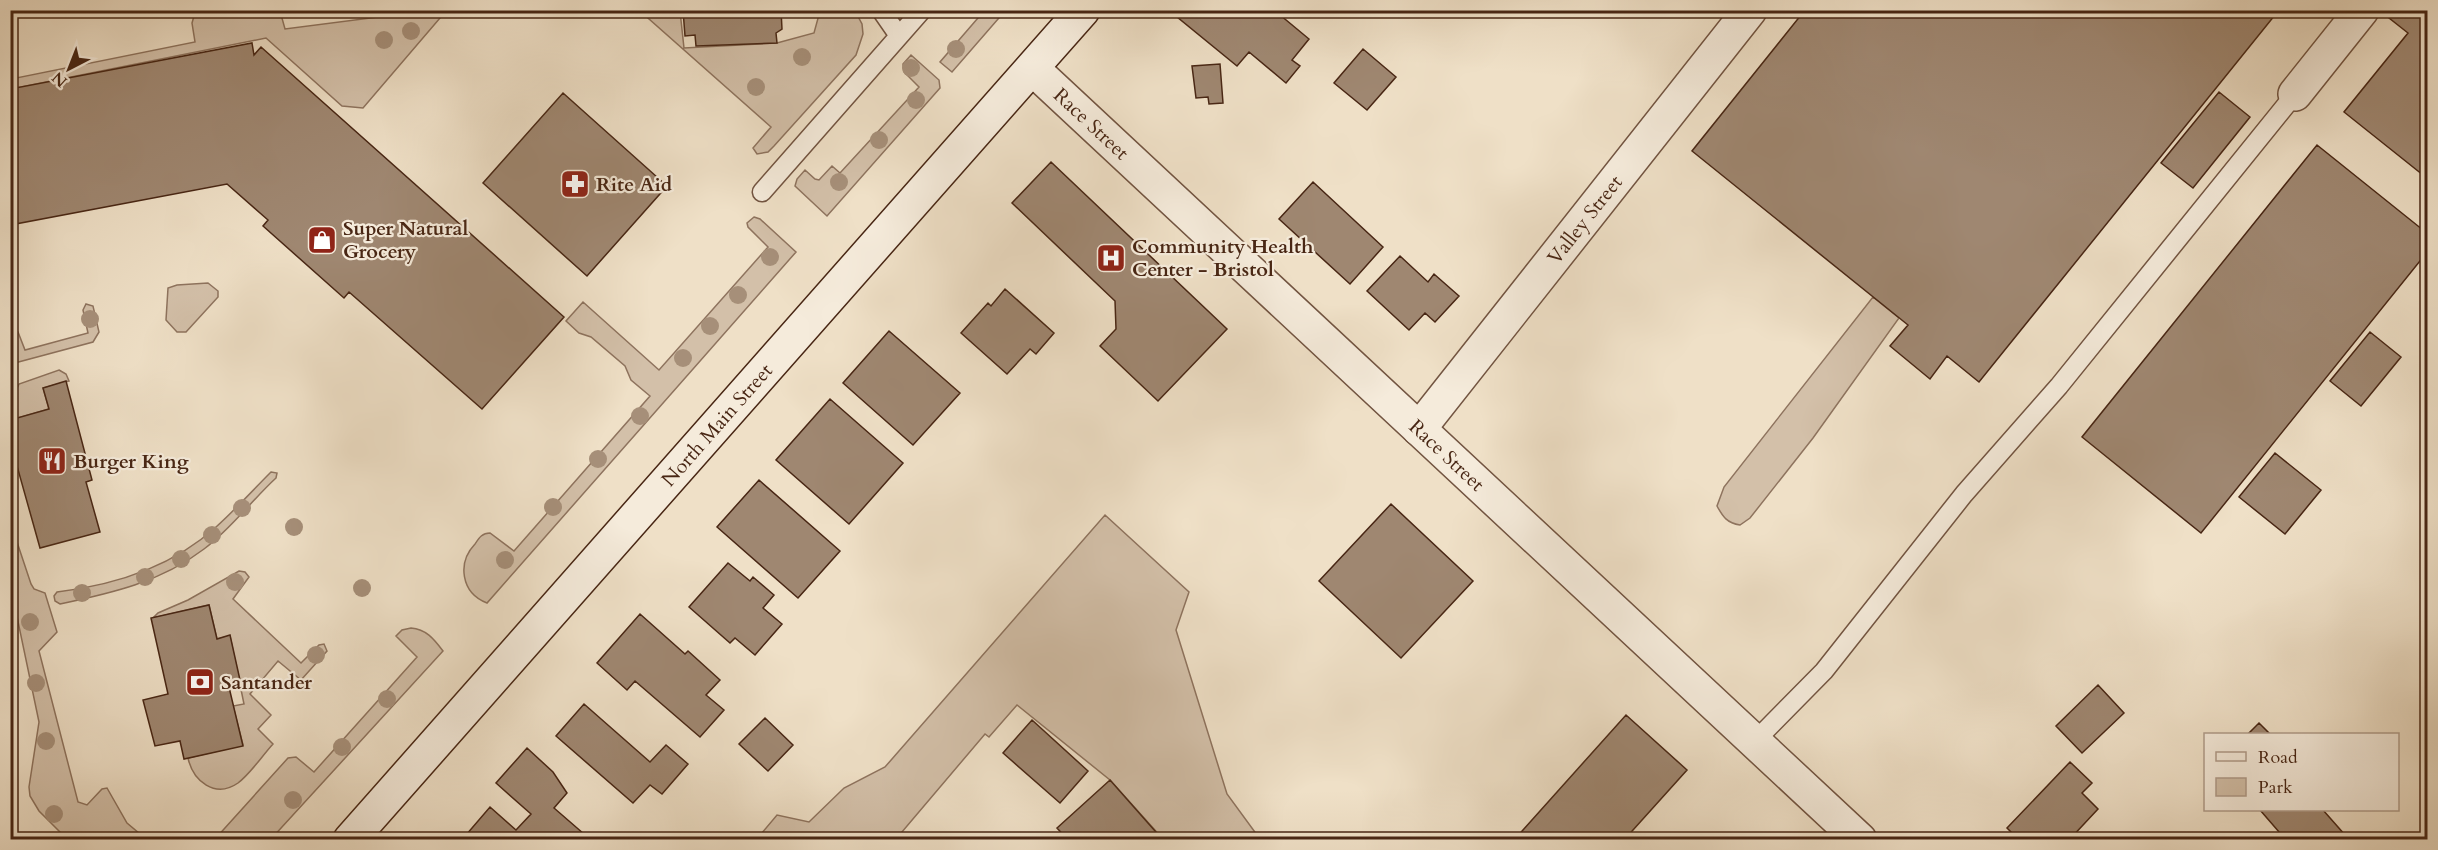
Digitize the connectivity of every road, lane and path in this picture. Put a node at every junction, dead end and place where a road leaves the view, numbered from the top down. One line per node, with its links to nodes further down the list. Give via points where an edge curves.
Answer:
1 (881, 10): 6 (lane)
2 (922, 10): 6 (lane)
3 (1083, 10): 7 (street, North Main Street)
4 (1750, 10): 10 (street, Valley Street)
5 (2362, 10): 8 (street)
6 (899, 36): 9 (lane)
7 (1033, 69): 10 (street, Race Street); 12 (street, North Main Street)
8 (2295, 94): 11 (lane, via 2059,386 1964,494 1824,671)
9 (762, 192)
10 (1419, 429): 11 (street, Race Street)
11 (1754, 742): 13 (street, Race Street)
12 (350, 840)
13 (1860, 840)

